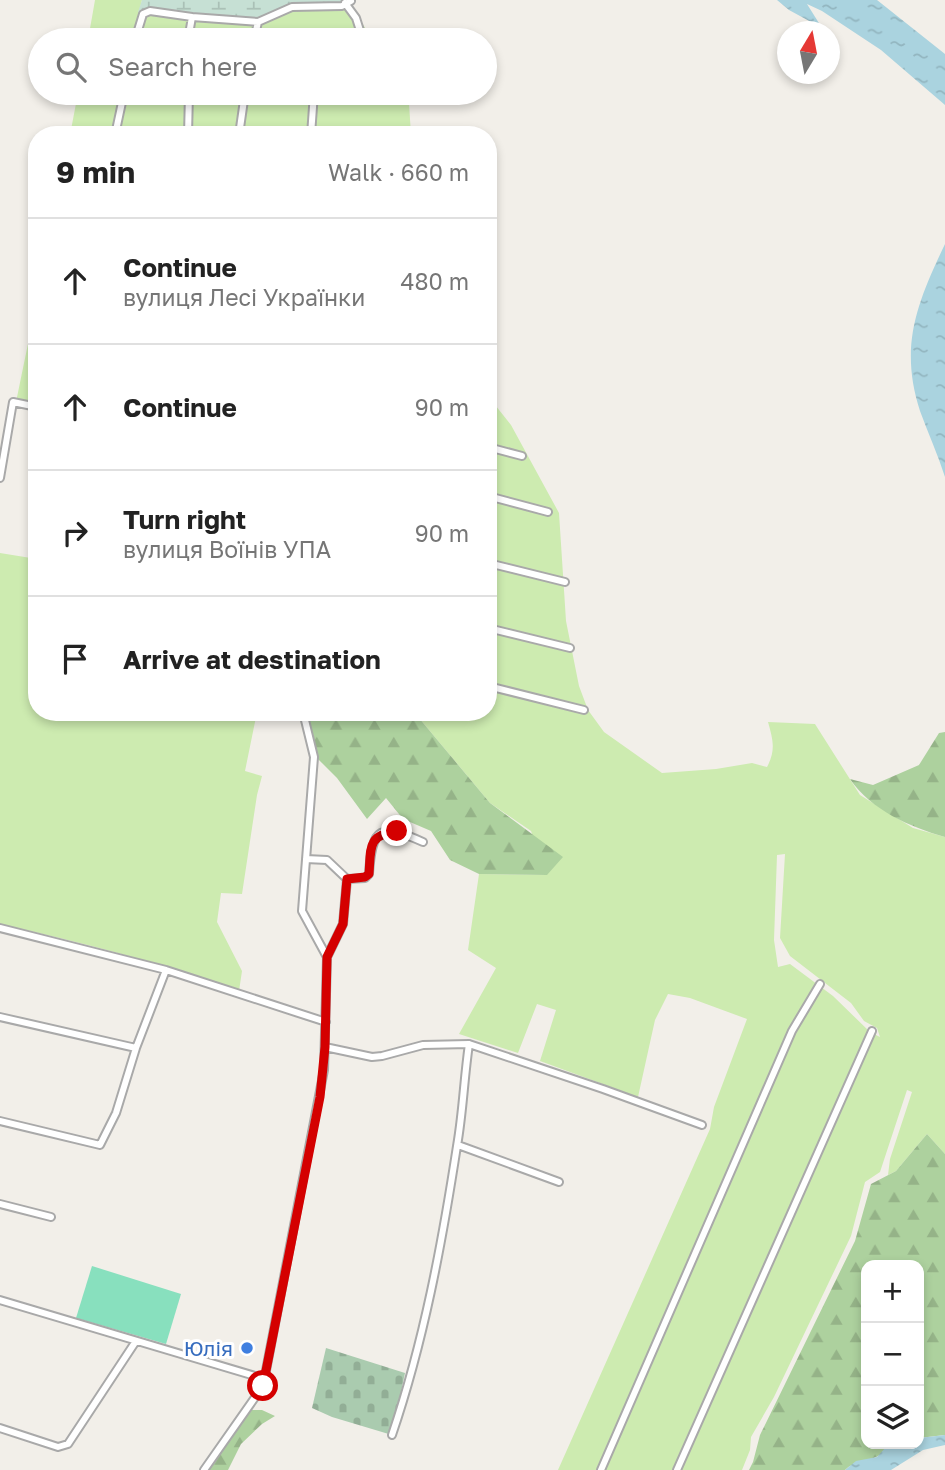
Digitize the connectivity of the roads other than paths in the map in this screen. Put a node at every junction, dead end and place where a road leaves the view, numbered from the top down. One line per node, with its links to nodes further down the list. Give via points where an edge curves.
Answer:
1 (348, 2): 3 (street, via 292,7); 7 (street)
2 (192, 17): 3 (street); 4 (street, via 150,11 143,14); 5 (street)
3 (258, 22): 6 (street)
4 (139, 28)
5 (190, 28)
6 (257, 28)
7 (359, 28)
8 (122, 105): 12 (street)
9 (189, 105): 13 (street)
10 (243, 105): 14 (street)
11 (313, 105): 15 (street)
12 (118, 126)
13 (188, 126)
14 (240, 126)
15 (312, 126)
16 (28, 405): 19 (street, via 13,402)
17 (497, 449): 18 (street)
18 (522, 456)
19 (0, 478)
20 (497, 498): 21 (street)
21 (548, 512)
22 (497, 565): 23 (street)
23 (565, 582)
24 (497, 630): 25 (street)
25 (570, 648)
26 (497, 687): 27 (street)
27 (584, 710)
28 (305, 721): 30 (street, via 314,757)
29 (423, 842): 31 (street, via 397,831 381,833 371,848 369,874)
30 (306, 859): 31 (street, via 327,860); 33 (street, via 302,911)
31 (347, 879): 33 (street, via 343,924)
32 (0, 928): 34 (street)
33 (327, 957): 37 (street)
34 (166, 970): 37 (street); 41 (street)
35 (820, 984): 54 (street, via 792,1031)
36 (0, 1017): 41 (street)
37 (326, 1022): 40 (street)
38 (872, 1031): 55 (street)
39 (469, 1044): 40 (street, via 423,1045 382,1056); 43 (street); 44 (street)
40 (325, 1047): 50 (street, via 320,1097)
41 (136, 1048): 42 (street, via 116,1114 100,1145)
42 (0, 1121)
43 (702, 1125)
44 (458, 1145): 45 (street); 52 (street, via 440,1252)
45 (559, 1182)
46 (0, 1204): 47 (street)
47 (51, 1217)
48 (0, 1300): 49 (street)
49 (136, 1341): 50 (street); 51 (street, via 68,1444 58,1447)
50 (265, 1379): 53 (street)
51 (0, 1428)
52 (392, 1435)
53 (204, 1470)
54 (601, 1470)
55 (677, 1470)

